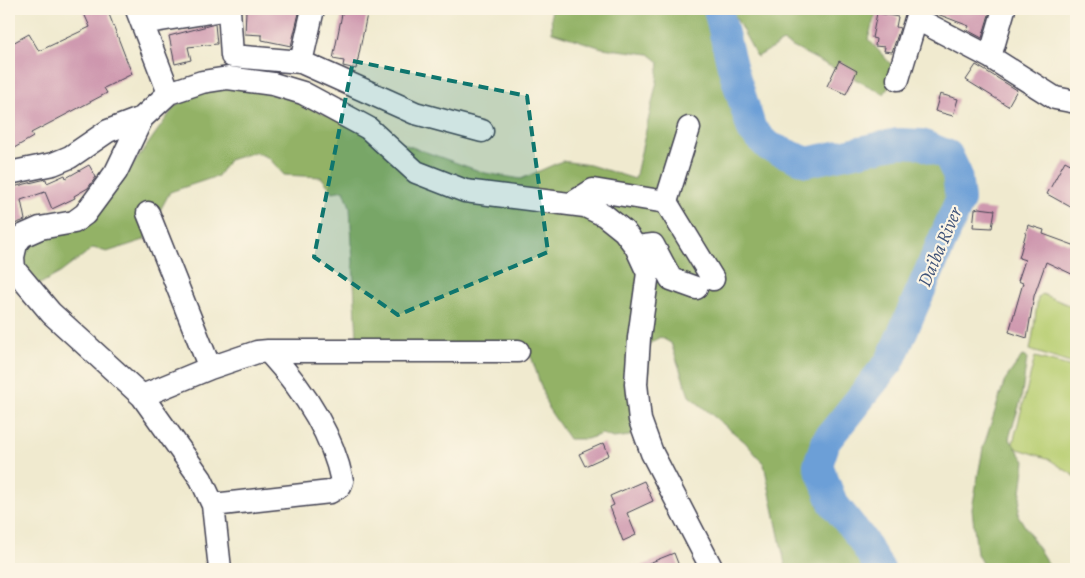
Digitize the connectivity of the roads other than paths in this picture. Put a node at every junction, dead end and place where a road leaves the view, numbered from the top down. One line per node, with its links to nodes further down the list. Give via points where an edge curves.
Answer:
1 (313, 9): 7 (street)
2 (1004, 9): 6 (street)
3 (914, 12): 6 (street); 9 (street)
4 (139, 16): 5 (street, via 229,9); 10 (street)
5 (232, 56): 7 (street); 8 (street)
6 (990, 56): 11 (street, via 1056,98)
7 (300, 62): 14 (street, via 415,113)
8 (232, 78): 10 (street, via 202,82); 17 (street, via 273,84 303,93 368,128 416,172 465,191)
9 (898, 79)
10 (169, 93): 12 (street)
11 (1076, 102)
12 (142, 118): 15 (street, via 108,131 54,164); 23 (street, via 116,172 85,214 74,222 40,228 22,236 13,257 14,270 51,313)
13 (689, 128): 16 (street)
14 (482, 131)
15 (9, 173)
16 (666, 202): 17 (street, via 594,190); 19 (street, via 704,284 671,279 653,245)
17 (571, 204): 19 (street, via 585,206 604,215 624,230)
18 (148, 213): 22 (street)
19 (636, 247): 26 (street, via 648,273 636,384 640,420 652,453)
20 (268, 351): 21 (street); 22 (street); 24 (street, via 290,375 328,437 342,481 330,492)
21 (518, 351)
22 (210, 368): 23 (street)
23 (142, 396): 24 (street, via 201,479)
24 (213, 506): 25 (street)
25 (220, 569)
26 (712, 569)

